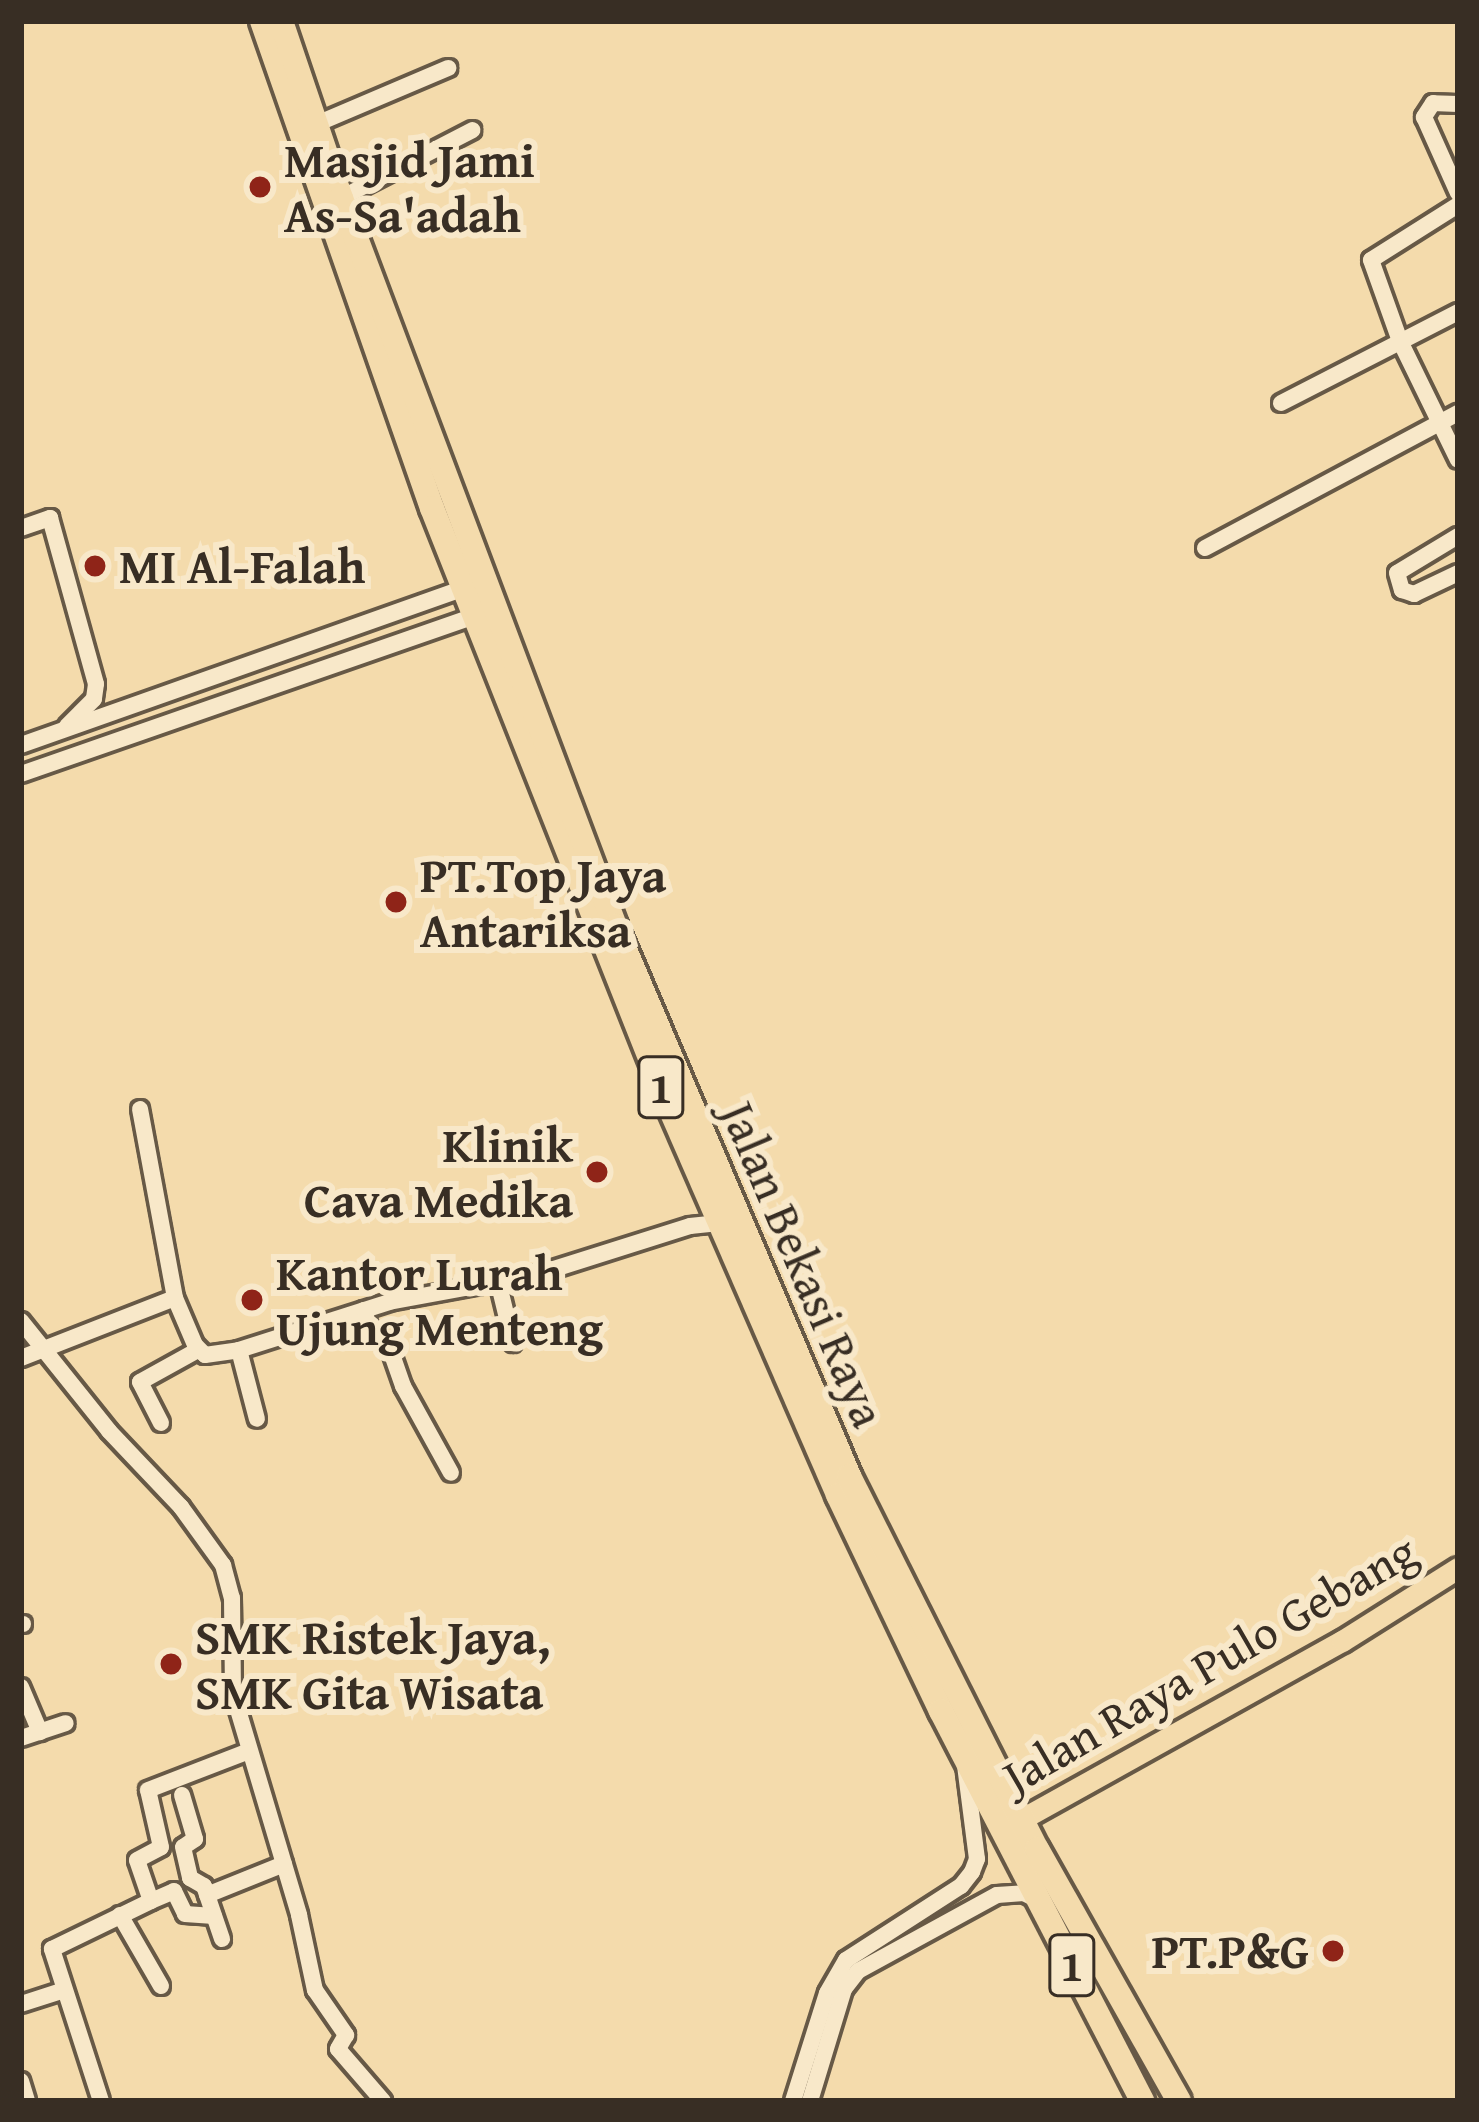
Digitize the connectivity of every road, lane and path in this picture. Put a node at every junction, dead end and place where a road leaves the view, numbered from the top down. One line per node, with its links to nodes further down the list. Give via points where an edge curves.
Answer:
1 (262, 21): 20 (highway, Jalan Bekasi Raya / 1)
2 (281, 21): 5 (highway, Jalan Bekasi Raya / 1)
3 (448, 68): 5 (street)
4 (1458, 104): 7 (street, via 1433,103 1424,117)
5 (314, 125): 8 (highway, Jalan Bekasi Raya / 1)
6 (473, 130): 8 (street)
7 (1458, 193)
8 (340, 198): 25 (highway, Jalan Bekasi Raya / 1, via 448,473)
9 (1458, 205): 11 (street, via 1371,260)
10 (1458, 312): 11 (street)
11 (1400, 341): 12 (street); 14 (street)
12 (1281, 403)
13 (1458, 413): 14 (street)
14 (1439, 423): 15 (street); 18 (street)
15 (1458, 460)
16 (21, 528): 22 (street, via 50,518 96,684 94,699)
17 (1458, 536): 19 (street, via 1396,573 1402,590 1414,594)
18 (1205, 548)
19 (1458, 573)
20 (464, 589): 21 (highway, Jalan Bekasi Raya / 1); 22 (street)
21 (474, 616): 24 (street); 25 (highway, Jalan Bekasi Raya / 1)
22 (63, 730): 23 (street)
23 (21, 746)
24 (22, 775)
25 (553, 792): 27 (highway, Jalan Bekasi Raya / 1); 40 (highway, Jalan Bekasi Raya / 1)
26 (140, 1109): 29 (street)
27 (719, 1223): 28 (street); 40 (highway, Jalan Bekasi Raya / 1)
28 (498, 1282): 30 (street); 32 (street)
29 (176, 1298): 33 (street); 34 (street)
30 (364, 1310): 35 (street); 39 (street, via 373,1340 388,1343)
31 (21, 1321): 33 (street)
32 (513, 1342)
33 (39, 1349): 36 (street); 46 (street, via 223,1565 232,1598 233,1693)
34 (199, 1350): 35 (street); 38 (street, via 141,1382)
35 (239, 1350): 37 (street)
36 (21, 1358)
37 (257, 1419)
38 (160, 1424)
39 (451, 1473)
40 (841, 1480): 47 (highway, Jalan Bekasi Raya / 1); 49 (highway, Jalan Bekasi Raya / 1)
41 (1458, 1568): 49 (main road, Jalan Raya Pulo Gebang)
42 (21, 1687): 44 (street)
43 (67, 1723): 44 (street)
44 (40, 1732): 45 (street)
45 (21, 1738)
46 (249, 1751): 50 (street); 53 (street, via 147,1792 161,1847 137,1860)
47 (965, 1758): 49 (highway, Jalan Bekasi Raya / 1); 57 (street, via 972,1873)
48 (182, 1795): 51 (street, via 195,1839 183,1847 190,1878)
49 (1012, 1824): 52 (highway, Jalan Bekasi Raya / 1); 70 (highway, Jalan Bekasi Raya / 1)
50 (284, 1864): 51 (street); 65 (street, via 318,1998 346,2035 338,2049)
51 (207, 1895): 55 (street)
52 (1039, 1900): 57 (street, via 997,1894); 61 (highway, Jalan Bekasi Raya / 1)
53 (151, 1901): 54 (street); 55 (street, via 174,1891 185,1914)
54 (120, 1915): 58 (street); 59 (street, via 52,1948)
55 (214, 1916): 56 (street)
56 (222, 1939)
57 (852, 1965): 66 (street, via 827,1993); 67 (street)
58 (161, 1986)
59 (62, 1990): 60 (street); 64 (street)
60 (21, 2004)
61 (1109, 2037): 68 (highway, Jalan Bekasi Raya / 1); 69 (highway)
62 (21, 2081): 63 (street)
63 (27, 2101)
64 (101, 2101)
65 (383, 2101)
66 (793, 2101)
67 (810, 2101)
68 (1142, 2101)
69 (1153, 2101)
70 (1179, 2101)

